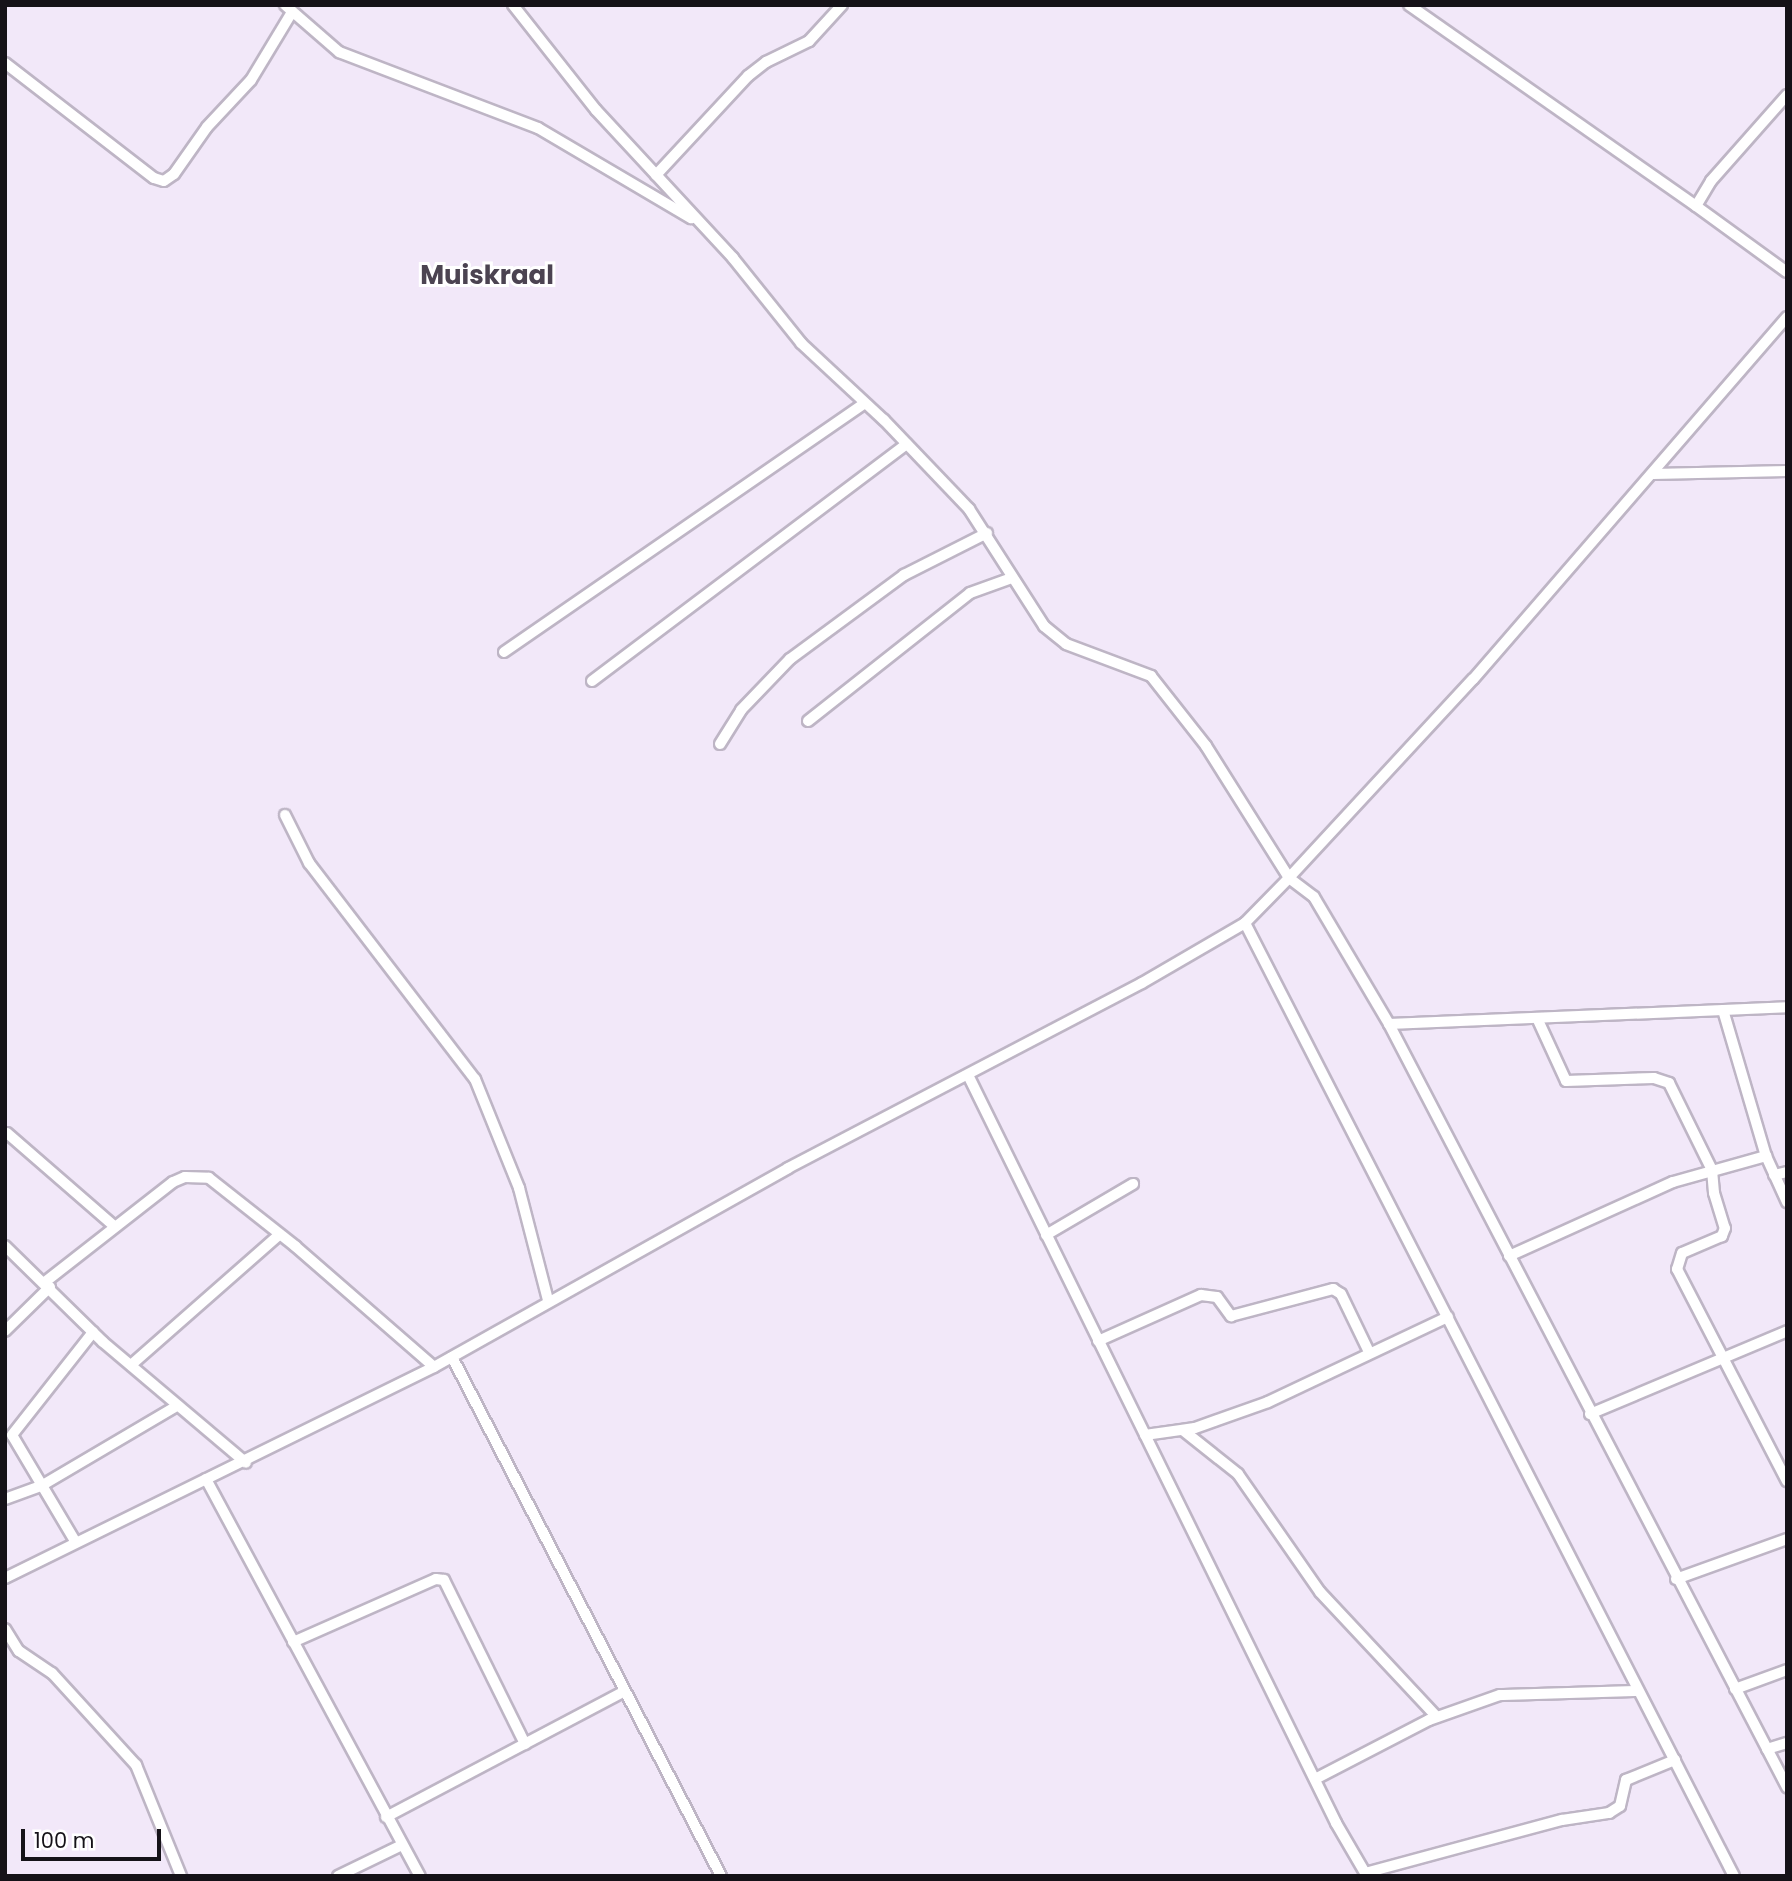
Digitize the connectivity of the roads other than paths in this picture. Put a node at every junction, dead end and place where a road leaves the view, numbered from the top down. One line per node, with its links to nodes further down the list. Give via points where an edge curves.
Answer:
1 (513, 5): 7 (street, via 596,110)
2 (842, 5): 7 (street, via 809,41 765,62 748,76)
3 (1409, 5): 8 (street)
4 (289, 9): 5 (street, via 251,80 164,181 154,178); 9 (street, via 330,46 350,57 422,80 538,128)
5 (5, 63)
6 (1787, 95): 8 (street, via 1711,181)
7 (656, 175): 9 (street)
8 (1696, 206): 10 (street)
9 (695, 220): 12 (street, via 733,258 801,343)
10 (1787, 272)
11 (1787, 317): 15 (street)
12 (864, 404): 13 (street); 18 (street)
13 (907, 444): 16 (street); 19 (street)
14 (1787, 471): 15 (street)
15 (1653, 474): 23 (street, via 1362,803)
16 (987, 533): 17 (street); 21 (street, via 904,575 790,659 750,700)
17 (1012, 578): 20 (street, via 970,593); 23 (street, via 1044,626 1066,644 1137,668 1163,686)
18 (504, 652)
19 (592, 681)
20 (808, 720)
21 (720, 744)
22 (285, 815): 43 (street, via 309,863 475,1079 519,1188)
23 (1289, 878): 24 (street); 28 (street, via 1314,897)
24 (1245, 923): 29 (street); 44 (street)
25 (1787, 1007): 26 (street)
26 (1723, 1010): 27 (street); 31 (street)
27 (1537, 1018): 28 (street); 32 (street, via 1566,1081 1666,1080)
28 (1390, 1024): 41 (street)
29 (968, 1075): 39 (street); 43 (street)
30 (7, 1133): 37 (street)
31 (1766, 1156): 32 (street); 34 (street)
32 (1712, 1170): 41 (street, via 1673,1182); 51 (street, via 1725,1232 1682,1253 1677,1269)
33 (1787, 1172): 34 (street)
34 (1774, 1175): 36 (street)
35 (1133, 1184): 39 (street)
36 (1787, 1202)
37 (115, 1227): 38 (street, via 173,1182 197,1176 209,1178); 42 (street)
38 (280, 1234): 52 (street); 53 (street)
39 (1046, 1235): 48 (street)
40 (5, 1246): 42 (street)
41 (1509, 1256): 55 (street)
42 (47, 1284): 45 (street); 47 (street)
43 (548, 1300): 50 (street)
44 (1448, 1317): 49 (street); 73 (street)
45 (5, 1331)
46 (1787, 1331): 51 (street)
47 (93, 1332): 52 (street); 58 (street)
48 (1098, 1341): 49 (street, via 1201,1295 1217,1297 1231,1316 1333,1289 1341,1294); 59 (street)
49 (1369, 1352): 57 (street, via 1308,1386)
50 (452, 1357): 53 (street); 74 (street)
51 (1727, 1359): 55 (street, via 1688,1370); 62 (street)
52 (131, 1365): 54 (street)
53 (434, 1367): 60 (street)
54 (177, 1406): 60 (street); 63 (street)
55 (1590, 1414): 68 (street)
56 (5, 1425): 58 (street)
57 (1184, 1431): 59 (street); 75 (street, via 1238,1474 1320,1592)
58 (12, 1435): 63 (street)
59 (1145, 1435): 80 (street)
60 (246, 1463): 61 (street)
61 (206, 1479): 66 (street); 70 (street)
62 (1787, 1481)
63 (41, 1486): 64 (street); 66 (street)
64 (5, 1499)
65 (1787, 1539): 68 (street)
66 (75, 1541): 67 (street)
67 (5, 1578)
68 (1676, 1579): 72 (street)
69 (5, 1629): 85 (street, via 19,1651 52,1673 136,1765)
70 (293, 1642): 77 (street, via 436,1579 444,1580); 82 (street)
71 (1787, 1670): 72 (street)
72 (1735, 1689): 78 (street)
73 (1639, 1690): 75 (street, via 1521,1692); 79 (street)
74 (623, 1692): 77 (street); 88 (street)
75 (1437, 1717): 80 (street)
76 (1787, 1742): 78 (street)
77 (525, 1744): 82 (street)
78 (1766, 1749): 81 (street)
79 (1675, 1760): 84 (street, via 1626,1780 1620,1806 1609,1813 1562,1821); 89 (street)
80 (1317, 1778): 84 (street)
81 (1787, 1787)
82 (386, 1817): 83 (street)
83 (402, 1845): 86 (street); 87 (street)
84 (1366, 1875)
85 (181, 1876)
86 (338, 1876)
87 (420, 1876)
88 (721, 1876)
89 (1734, 1876)

